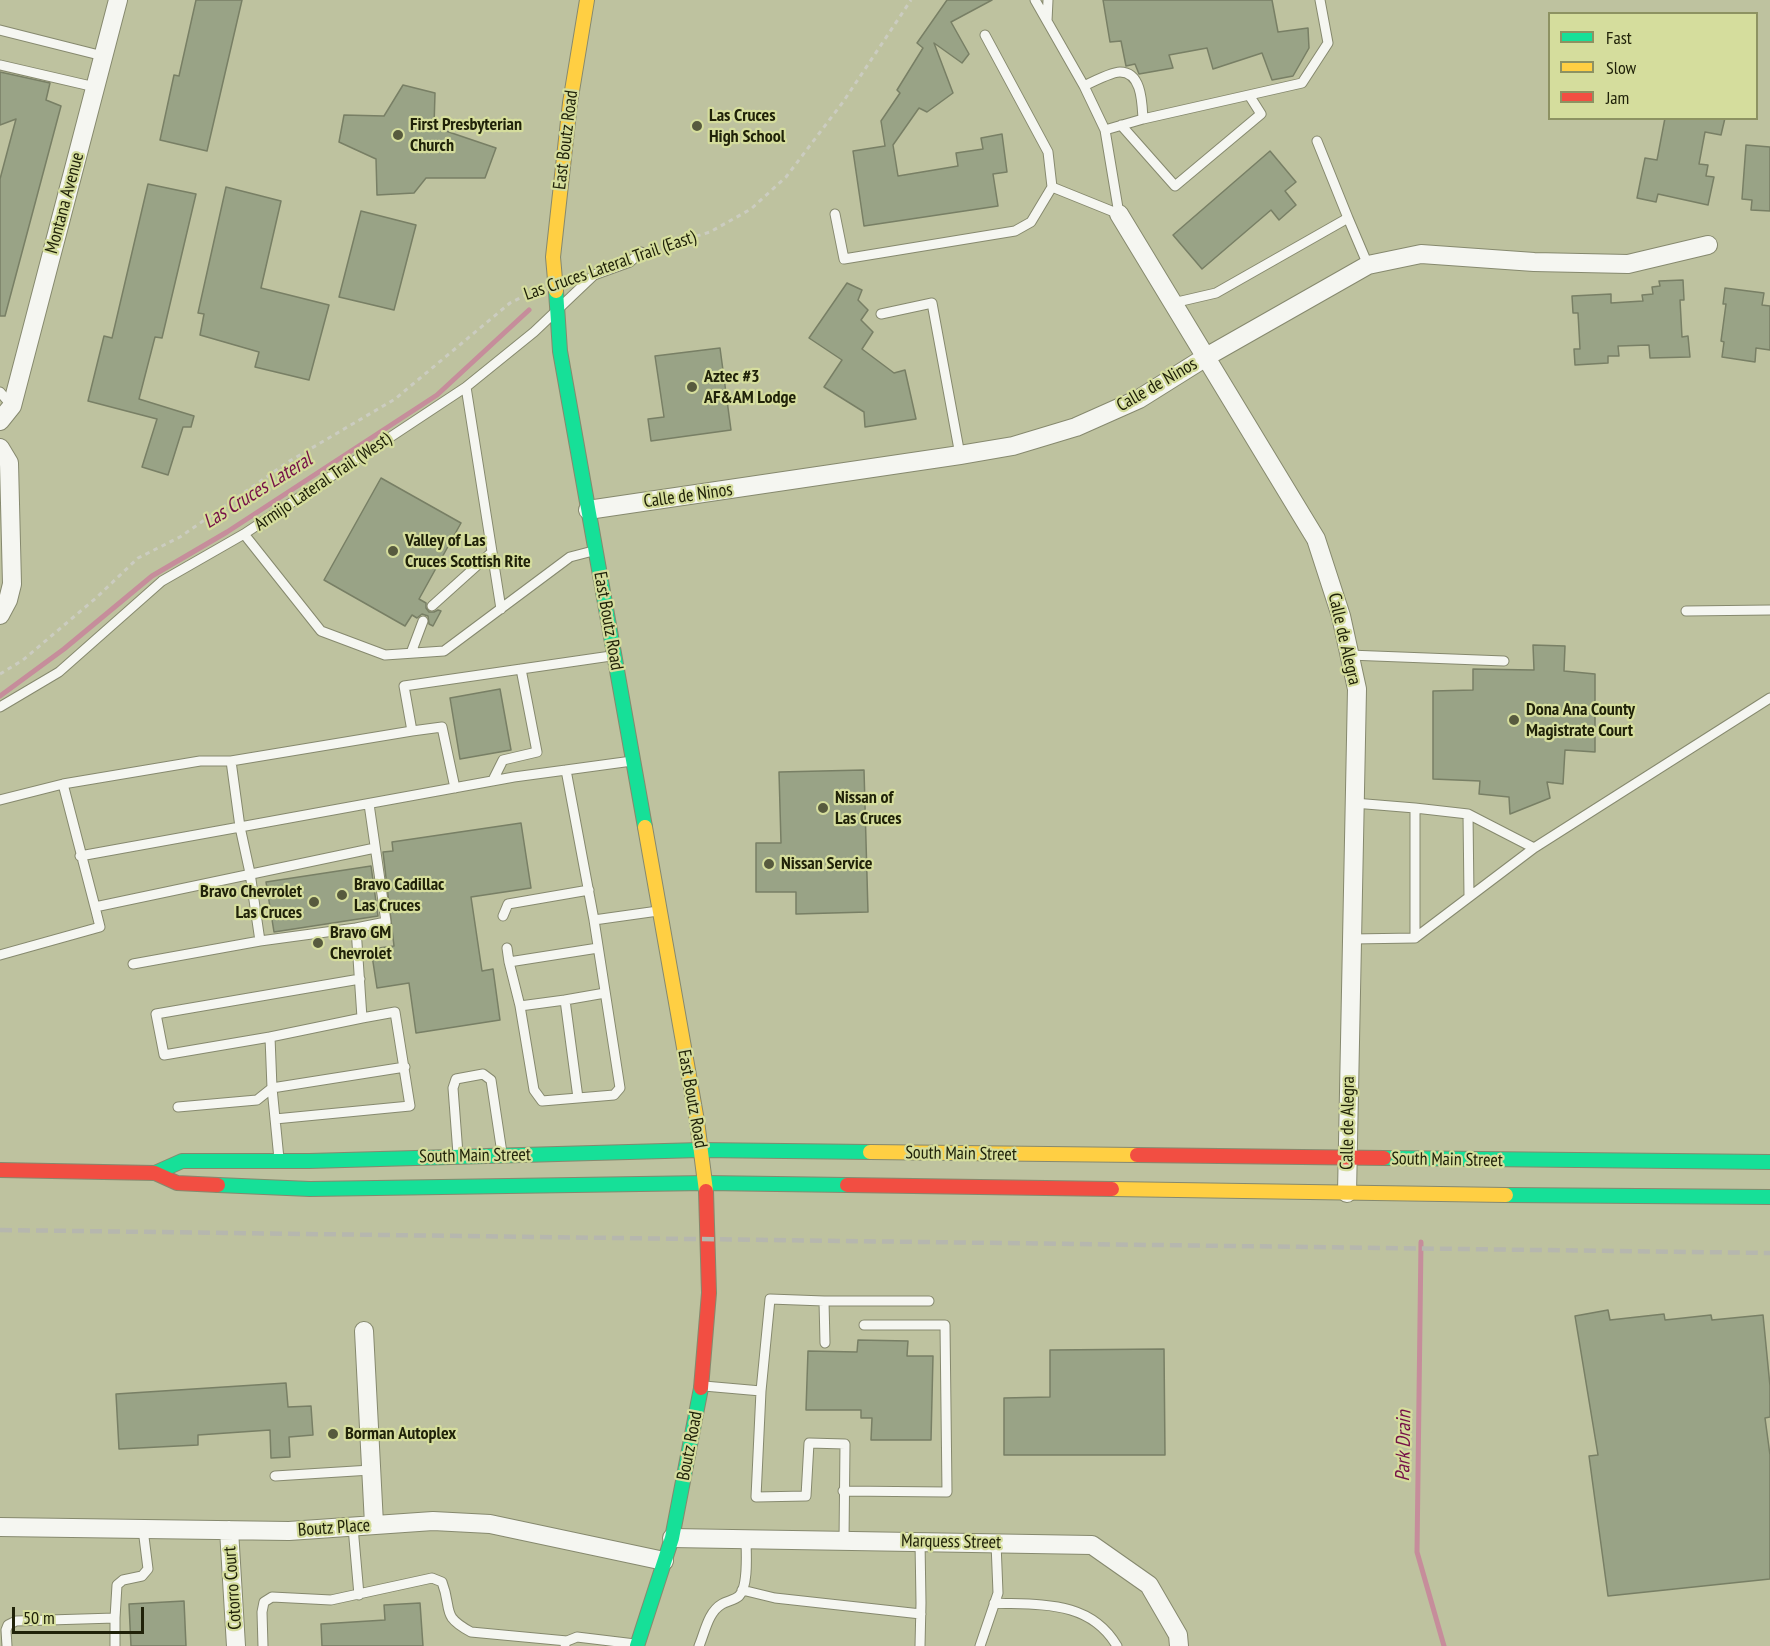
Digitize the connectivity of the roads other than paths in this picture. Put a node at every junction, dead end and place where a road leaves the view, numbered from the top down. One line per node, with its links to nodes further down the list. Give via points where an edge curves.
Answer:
1 (118, 0): 9 (street, Montana Avenue)
2 (587, 0): 26 (main road, East Boutz Road, via 570,103 553,257)
3 (1035, 0): 6 (lane)
4 (1048, 0): 6 (lane)
5 (1320, 0): 13 (lane, via 1328,43 1302,83)
6 (1047, 21): 11 (lane)
7 (0, 30): 9 (lane)
8 (986, 35): 18 (lane, via 1048,152)
9 (103, 56): 12 (street, Montana Avenue)
10 (0, 65): 12 (lane)
11 (1084, 86): 14 (lane, via 1119,71 1131,75 1140,88); 16 (lane)
12 (95, 87): 30 (street, Montana Avenue)
13 (1249, 95): 14 (lane); 15 (lane, via 1261,114 1175,186)
14 (1143, 119): 15 (lane)
15 (1121, 125): 16 (lane)
16 (1105, 130): 20 (lane)
17 (1317, 141): 21 (lane)
18 (1052, 188): 19 (lane, via 1031,222 1015,231 844,259); 20 (lane)
19 (835, 214)
20 (1119, 214): 25 (street, Calle de Alegra)
21 (1348, 218): 24 (lane); 25 (lane, via 1216,293)
22 (1708, 245): 24 (street, Calle de Ninos, via 1628,264 1421,254)
23 (641, 252): 26 (lane, Armijo Lateral Trail (West), via 630,261 594,274)
24 (1368, 265): 28 (street, Calle de Ninos)
25 (1173, 303): 28 (street, Calle de Alegra)
26 (557, 310): 29 (lane, Armijo Lateral Trail (West)); 34 (main road, East Boutz Road, via 560,351)
27 (881, 314): 33 (lane, via 932,303)
28 (1206, 357): 33 (street, Calle de Ninos, via 1139,399 1077,427 1013,446); 45 (street, Calle de Alegra, via 1316,539)
29 (466, 387): 35 (lane, Armijo Lateral Trail (West)); 37 (lane)
30 (6, 399): 31 (street)
31 (0, 421)
32 (0, 448): 42 (street, via 9,463 12,584)
33 (960, 455): 34 (street, Calle de Ninos)
34 (588, 510): 36 (main road, East Boutz Road)
35 (244, 534): 44 (lane, via 321,631 385,655); 50 (lane, Armijo Lateral Trail (West), via 162,581 59,672)
36 (595, 551): 39 (lane, via 570,557); 46 (main road, East Boutz Road)
37 (492, 552): 38 (lane); 39 (lane)
38 (432, 606)
39 (501, 609): 44 (lane, via 444,651)
40 (1770, 610): 41 (lane)
41 (1686, 611)
42 (0, 615)
43 (423, 621): 44 (lane)
44 (411, 653)
45 (1349, 655): 47 (lane); 59 (street, Calle de Alegra, via 1357,689)
46 (614, 656): 48 (lane); 52 (main road, East Boutz Road)
47 (1504, 661)
48 (520, 669): 51 (lane, via 404,686); 55 (lane, via 537,752 503,760)
49 (1770, 698): 65 (lane)
50 (0, 707)
51 (412, 731): 53 (lane); 57 (lane, via 442,727)
52 (632, 760): 54 (lane); 71 (main road, East Boutz Road)
53 (231, 761): 56 (lane, via 200,761); 63 (lane)
54 (566, 770): 55 (lane); 68 (lane)
55 (493, 780): 57 (lane)
56 (63, 784): 58 (lane); 66 (lane)
57 (455, 788): 60 (lane)
58 (0, 800)
59 (1354, 803): 61 (lane); 76 (street, Calle de Alegra)
60 (369, 804): 63 (lane); 64 (lane)
61 (1415, 808): 62 (lane); 75 (lane)
62 (1468, 813): 65 (lane); 69 (lane)
63 (240, 827): 66 (lane); 67 (lane)
64 (375, 848): 67 (lane); 74 (lane, via 386,922)
65 (1534, 848): 69 (lane)
66 (80, 856): 70 (lane)
67 (250, 873): 70 (lane); 77 (lane)
68 (589, 890): 72 (lane, via 508,904); 73 (lane)
69 (1469, 897): 75 (lane)
70 (95, 907): 80 (lane, via 100,927)
71 (658, 911): 73 (lane); 94 (main road, East Boutz Road)
72 (503, 916)
73 (594, 920): 79 (lane)
74 (356, 928): 77 (lane); 83 (lane)
75 (1415, 938): 76 (lane)
76 (1352, 939): 97 (street, Calle de Alegra)
77 (260, 941): 82 (lane)
78 (507, 948): 81 (lane)
79 (598, 948): 81 (lane); 84 (lane)
80 (0, 955)
81 (509, 962): 86 (lane)
82 (133, 964)
83 (360, 979): 87 (lane); 88 (lane, via 156,1014 164,1055)
84 (605, 993): 85 (lane); 91 (lane, via 621,1088 614,1095)
85 (565, 999): 86 (lane); 91 (lane)
86 (520, 1006): 91 (lane, via 534,1090 542,1101)
87 (362, 1018): 88 (lane); 89 (lane, via 395,1012)
88 (270, 1037): 90 (lane)
89 (405, 1067): 90 (lane); 93 (lane, via 410,1106)
90 (272, 1088): 92 (lane, via 257,1100); 93 (lane)
91 (578, 1098)
92 (178, 1107)
93 (275, 1119): 98 (lane)
94 (700, 1150): 96 (main road, South Main Street); 97 (main road, South Main Street); 102 (main road, East Boutz Road)
95 (458, 1156): 96 (main road, South Main Street); 96 (lane, via 453,1088 456,1079 483,1074 491,1080); 98 (main road, South Main Street)
96 (502, 1156)
97 (1348, 1159): 99 (main road, South Main Street); 103 (street, Calle de Alegra)
98 (279, 1161): 101 (main road, South Main Street, via 182,1161)
99 (1770, 1162)
100 (0, 1170): 101 (main road, South Main Street)
101 (155, 1173): 102 (main road, South Main Street, via 177,1183 310,1189)
102 (706, 1183): 103 (main road, South Main Street); 105 (main road, East Boutz Road)
103 (1347, 1193): 104 (main road, South Main Street)
104 (1770, 1197)
105 (708, 1239): 111 (main road, Boutz Road, via 709,1293)
106 (824, 1301): 107 (lane); 110 (lane); 112 (lane, via 770,1299)
107 (929, 1301)
108 (864, 1325): 115 (lane, via 945,1325 948,1492)
109 (364, 1331): 113 (street)
110 (825, 1343)
111 (701, 1386): 112 (lane); 121 (main road, Boutz Road)
112 (761, 1391): 115 (lane, via 756,1497 806,1496 809,1443 845,1444)
113 (372, 1470): 114 (lane); 116 (street)
114 (275, 1476)
115 (843, 1491): 123 (lane)
116 (374, 1524): 118 (street, Boutz Place); 126 (street, Boutz Place, via 490,1524)
117 (0, 1527): 119 (street, Boutz Place)
118 (353, 1527): 120 (street, Boutz Place); 128 (lane)
119 (143, 1529): 120 (street, Boutz Place); 131 (lane, via 148,1569 142,1576 117,1585)
120 (229, 1530): 136 (street, Cotorro Court)
121 (672, 1538): 122 (street, Marquess Street); 126 (main road, Boutz Road)
122 (746, 1539): 123 (street, Marquess Street); 127 (lane)
123 (844, 1541): 124 (street, Marquess Street)
124 (920, 1542): 125 (street, Marquess Street); 130 (lane)
125 (996, 1543): 129 (lane, via 998,1593); 142 (street, Marquess Street, via 1092,1545 1149,1585 1178,1635)
126 (664, 1561): 133 (main road, Boutz Road)
127 (742, 1590): 130 (lane, via 786,1600); 138 (lane, via 711,1614)
128 (359, 1595): 132 (lane, via 432,1578 442,1582 450,1617 471,1632); 137 (lane, via 331,1600 272,1597 264,1602 262,1612)
129 (994, 1603): 140 (lane); 141 (lane, via 1072,1609 1095,1620)
130 (921, 1614): 139 (lane)
131 (115, 1618): 134 (lane, via 16,1621 6,1630); 135 (lane)
132 (566, 1643): 133 (lane, via 577,1637)
133 (637, 1645)
134 (7, 1646)
135 (115, 1646)
136 (236, 1646)
137 (263, 1646)
138 (699, 1646)
139 (920, 1646)
140 (980, 1646)
141 (1117, 1646)
142 (1179, 1646)

